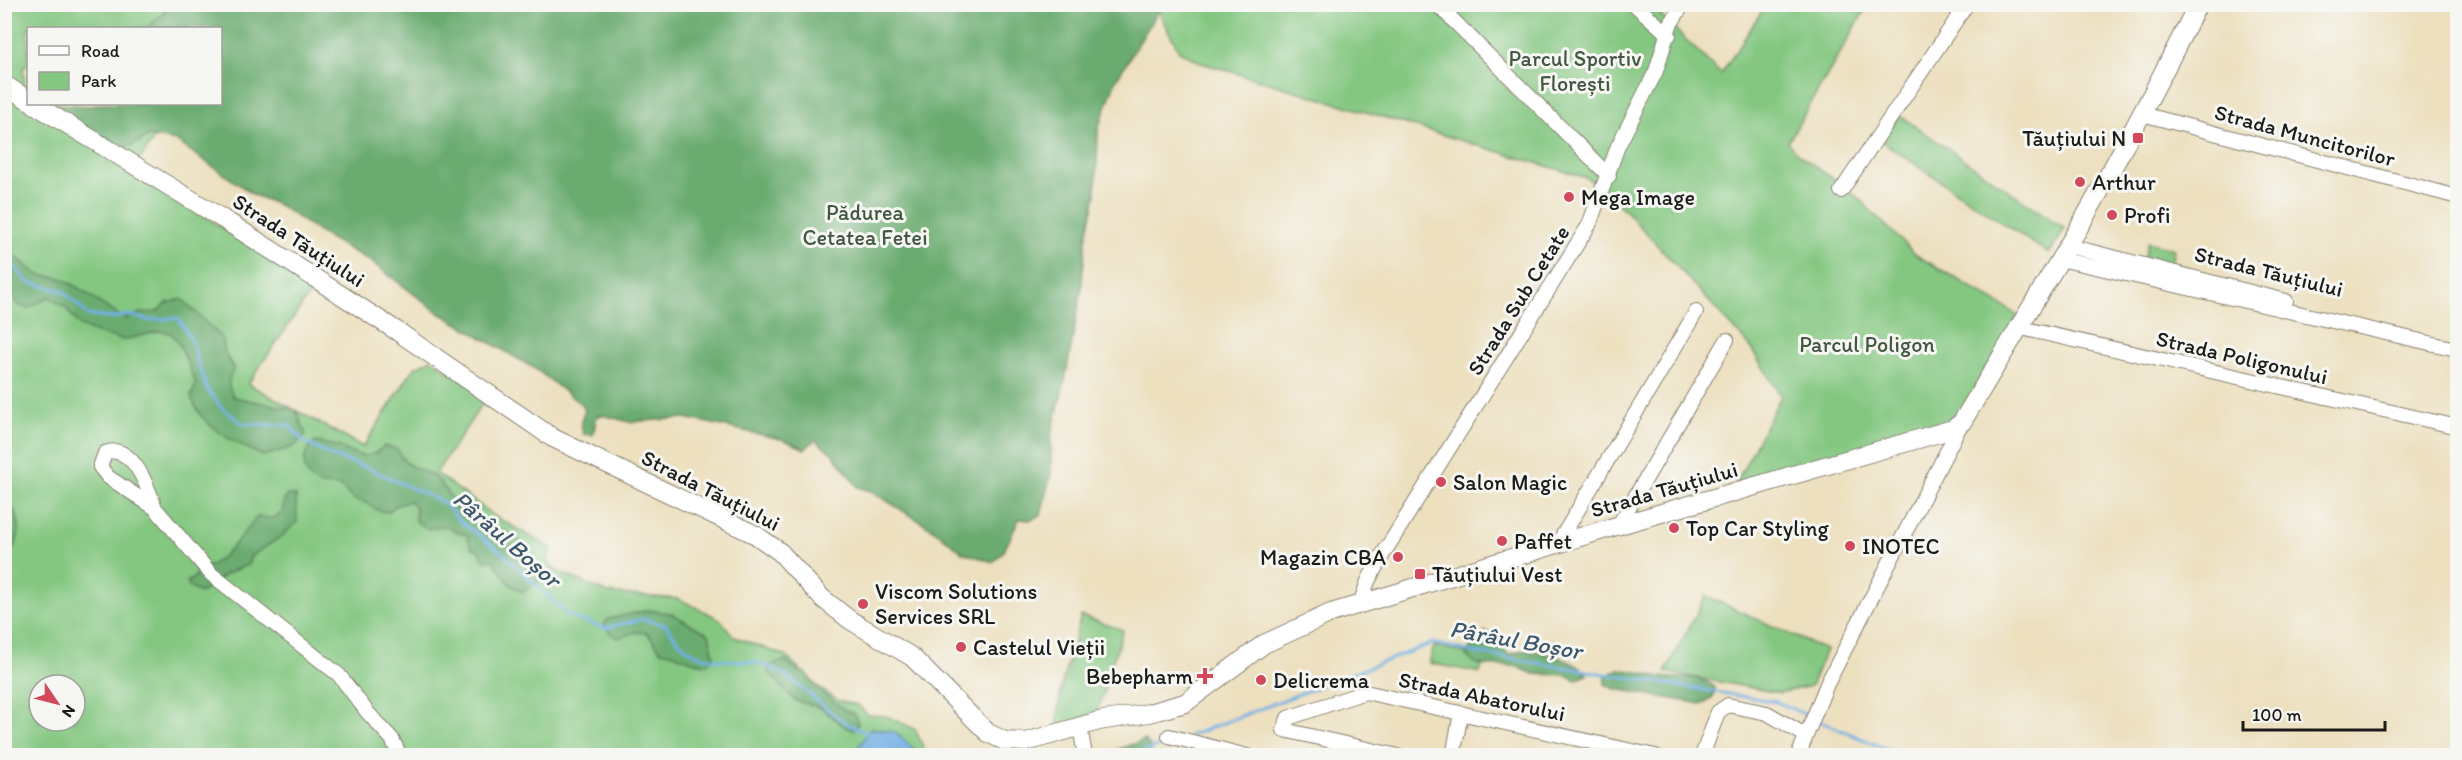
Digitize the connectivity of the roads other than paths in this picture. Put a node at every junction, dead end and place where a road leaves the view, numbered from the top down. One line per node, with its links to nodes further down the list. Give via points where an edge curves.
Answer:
1 (1437, 4): 11 (street)
2 (1634, 4): 6 (street)
3 (1683, 4): 6 (street, Strada Sub Cetate, via 1670,25)
4 (1967, 4): 12 (street)
5 (2198, 4): 10 (main road)
6 (1669, 35): 11 (street, Strada Sub Cetate, via 1656,71 1618,146)
7 (4, 84): 8 (main road)
8 (27, 99)
9 (36, 105): 26 (main road, Strada Tăuțiului, via 223,219 553,438 756,535 780,552 822,598 850,620 912,657 995,738 1016,742)
10 (2142, 114): 13 (street, Strada Muncitorilor); 14 (main road)
11 (1609, 176): 24 (street, Strada Sub Cetate, via 1589,225 1389,544)
12 (1840, 191)
13 (2457, 197)
14 (2064, 252): 16 (main road); 18 (street)
15 (1696, 312): 23 (street)
16 (2018, 327): 19 (main road); 20 (street, Strada Poligonului)
17 (1727, 340): 22 (street)
18 (2457, 346)
19 (1962, 422): 22 (main road, Strada Tăuțiului, via 1942,434); 27 (street)
20 (2457, 427)
21 (155, 508): 29 (street, via 212,574 339,675 392,739)
22 (1618, 526): 23 (main road, Strada Tăuțiului)
23 (1557, 545): 24 (main road, Strada Tăuțiului)
24 (1360, 604): 26 (main road, Strada Tăuțiului, via 1280,635 1185,703)
25 (1461, 713): 32 (street, Strada Abatorului, via 1365,692 1288,718 1284,730); 33 (street); 34 (street, Strada Abatorului)
26 (1084, 730): 30 (street)
27 (1807, 730): 35 (street, via 1767,713 1728,705 1718,712); 36 (street)
28 (1169, 736): 31 (street)
29 (400, 756)
30 (1085, 756)
31 (1247, 756)
32 (1398, 756)
33 (1453, 756)
34 (1655, 756)
35 (1702, 756)
36 (1798, 756)

